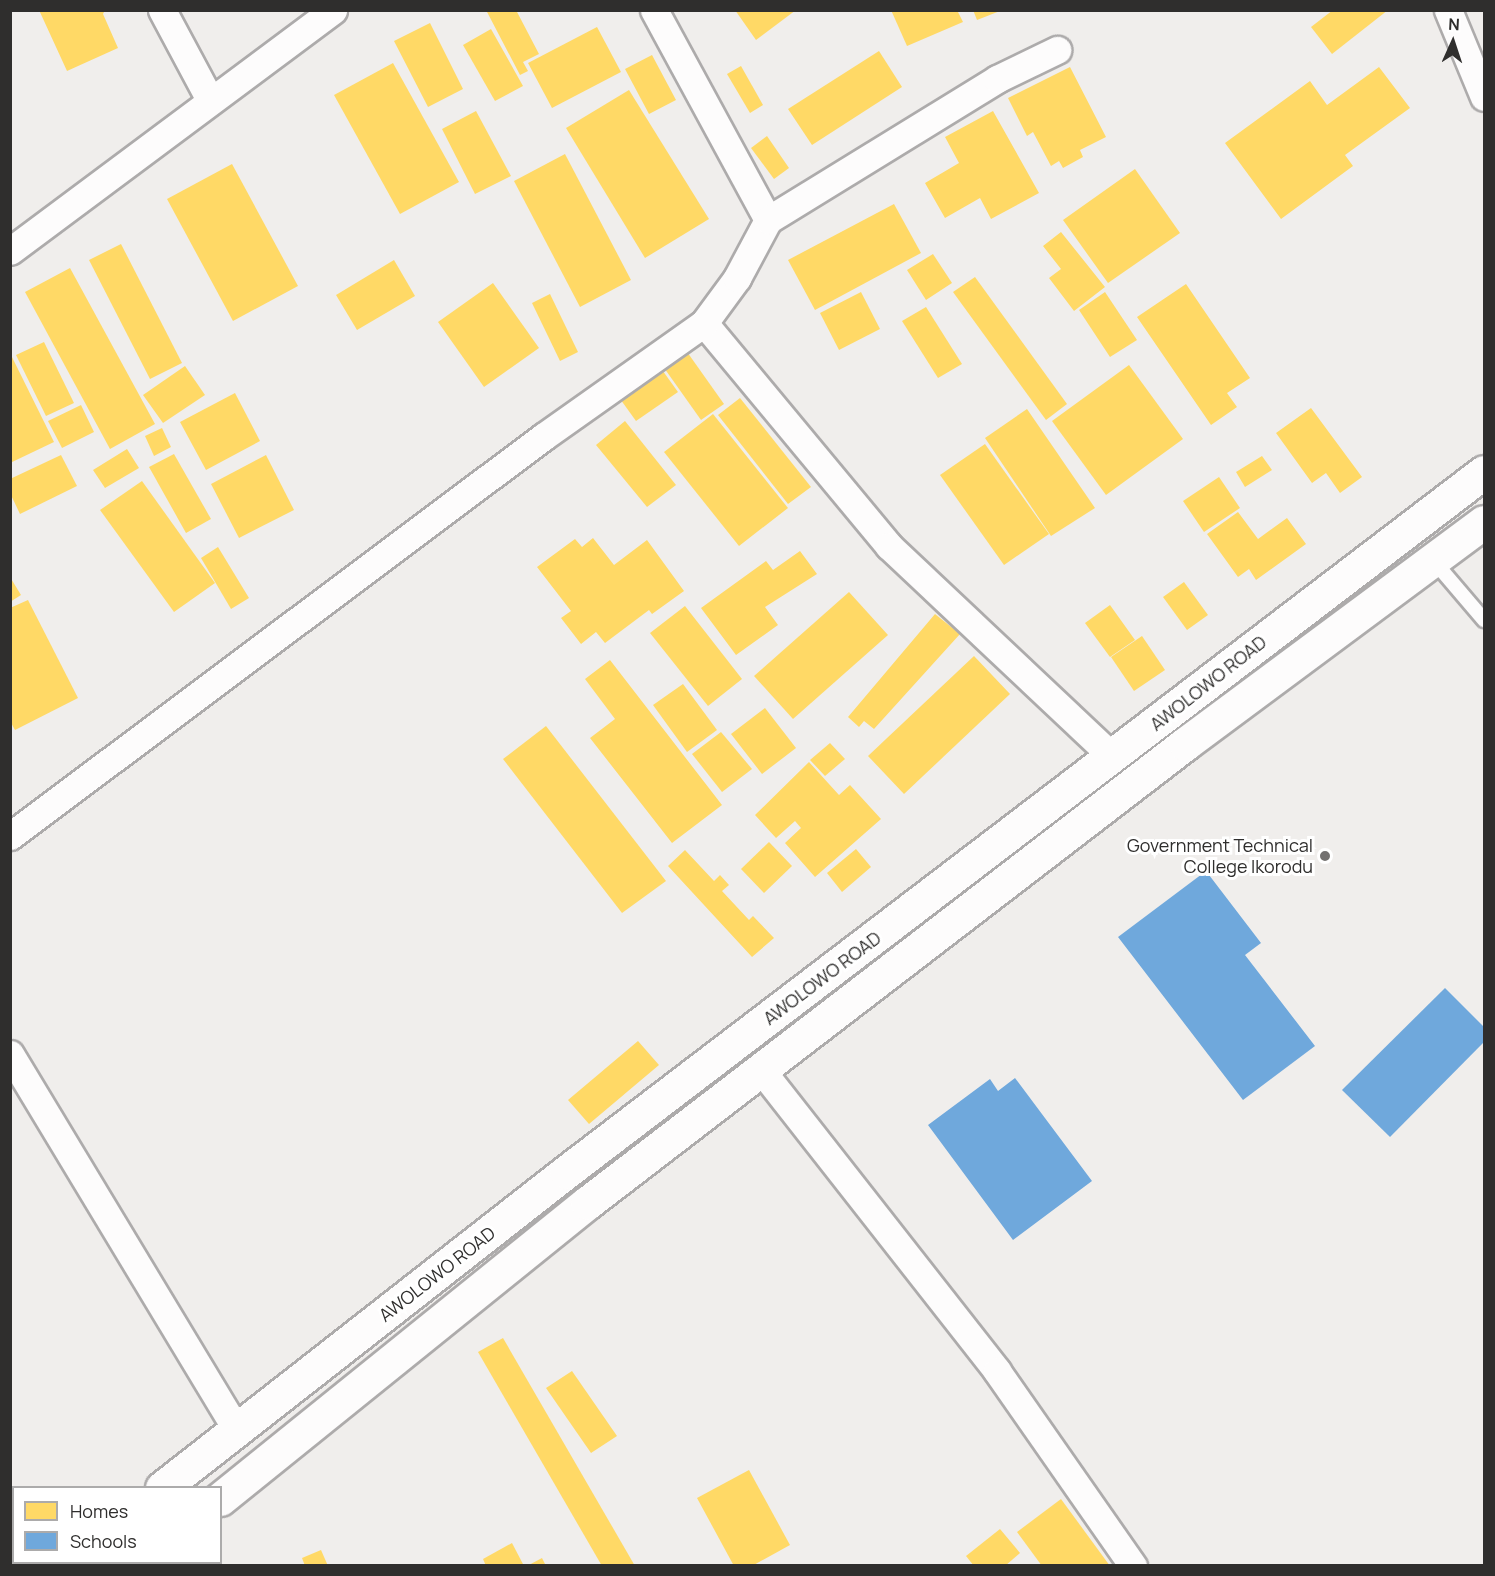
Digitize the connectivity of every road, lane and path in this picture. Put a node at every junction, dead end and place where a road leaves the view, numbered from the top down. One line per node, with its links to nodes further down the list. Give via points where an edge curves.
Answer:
1 (162, 10): 7 (street)
2 (333, 10): 7 (street)
3 (654, 10): 8 (street)
4 (1448, 10): 6 (street)
5 (1058, 50): 8 (street, via 997,80)
6 (1485, 98)
7 (210, 100): 9 (street)
8 (768, 220): 10 (street, via 736,278)
9 (10, 251)
10 (704, 323): 15 (street, via 889,546); 16 (street, via 543,437)
11 (1485, 472): 15 (main road, AWOLOWO ROAD)
12 (1485, 522): 13 (main road, AWOLOWO ROAD)
13 (1434, 560): 14 (lane); 18 (main road, AWOLOWO ROAD, via 1185,744)
14 (1485, 620)
15 (1113, 757): 19 (main road, AWOLOWO ROAD, via 567,1172)
16 (10, 836)
17 (10, 1054): 19 (street)
18 (762, 1071): 21 (main road, AWOLOWO ROAD, via 587,1203); 22 (street, via 997,1371)
19 (237, 1430): 20 (main road, AWOLOWO ROAD)
20 (165, 1486)
21 (222, 1497)
22 (1133, 1566)

